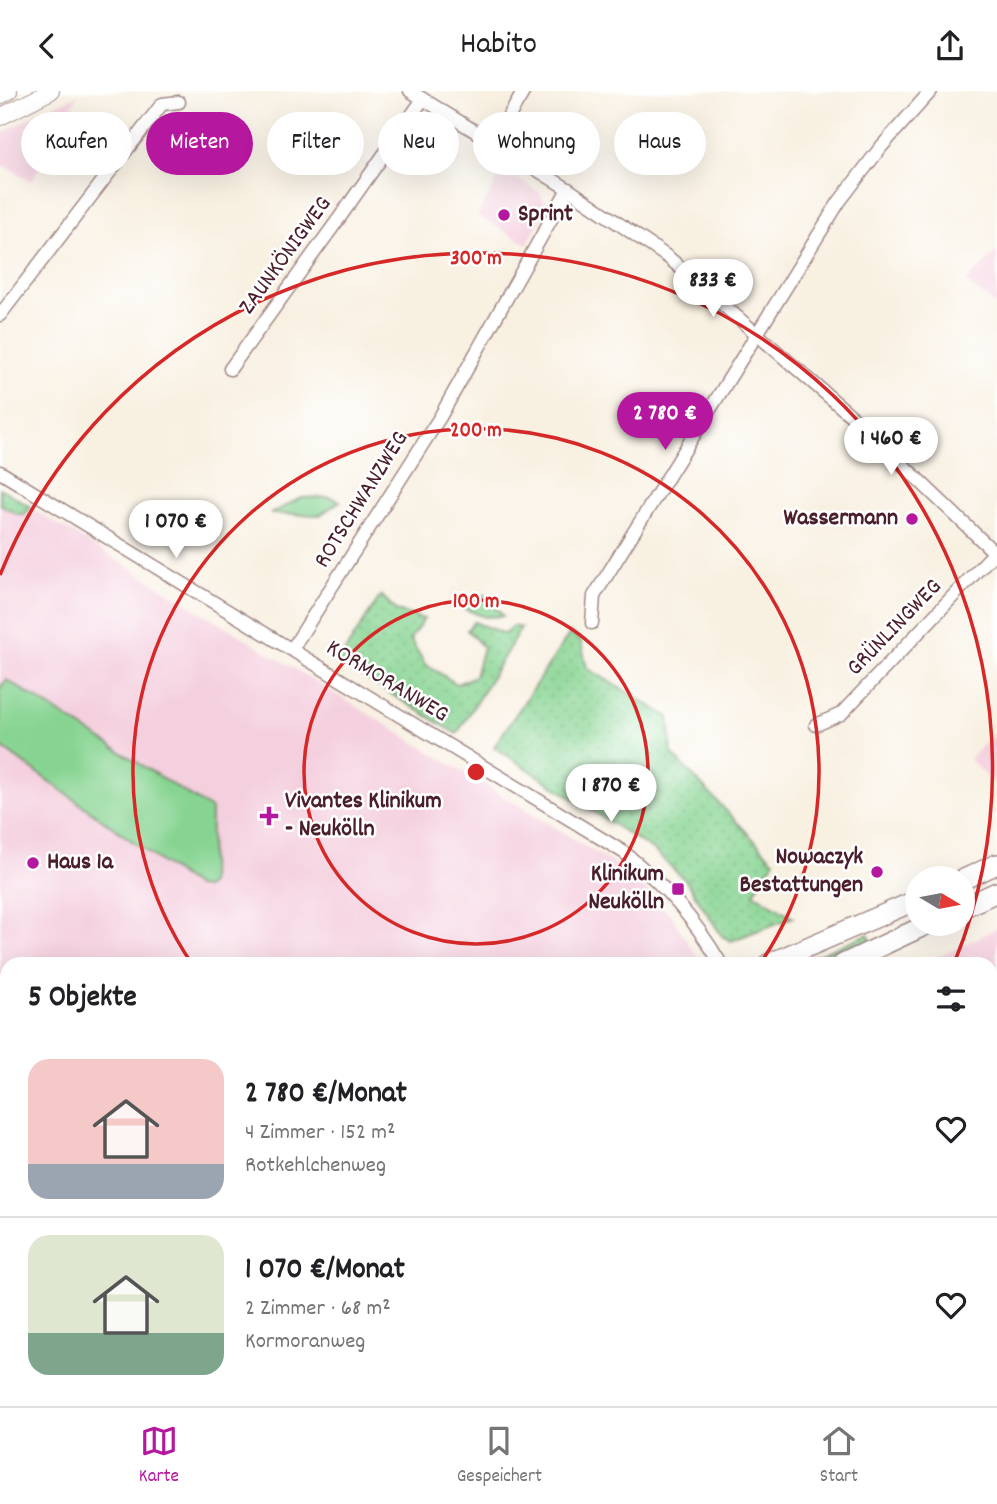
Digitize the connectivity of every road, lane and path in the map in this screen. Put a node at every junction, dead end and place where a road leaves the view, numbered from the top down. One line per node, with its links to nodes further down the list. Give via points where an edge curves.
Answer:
1 (9, 91): 6 (street)
2 (51, 91): 10 (street)
3 (410, 91): 7 (street)
4 (524, 91): 9 (street)
5 (931, 91): 15 (street, via 839,202)
6 (0, 96)
7 (422, 99): 11 (street); 16 (street, ZAUNKÖNIGWEG)
8 (179, 101): 14 (street, via 162,104)
9 (511, 112)
10 (0, 117)
11 (473, 131)
12 (545, 175): 13 (street)
13 (568, 189): 15 (street, via 669,258); 20 (street, ROTSCHWANZWEG, via 440,417)
14 (0, 315)
15 (757, 334): 18 (street); 19 (street, via 594,596)
16 (230, 369)
17 (0, 472): 20 (street, KORMORANWEG)
18 (996, 553): 21 (street, GRÜNLINGWEG, via 841,714)
19 (592, 623)
20 (292, 649): 28 (street, KORMORANWEG, via 625,853 681,904)
21 (816, 725)
22 (997, 864): 23 (main road)
23 (975, 874)
24 (997, 892): 25 (main road)
25 (975, 902)
26 (905, 905): 29 (main road)
27 (905, 935): 30 (main road)
28 (716, 957)
29 (784, 957)
30 (858, 957)

